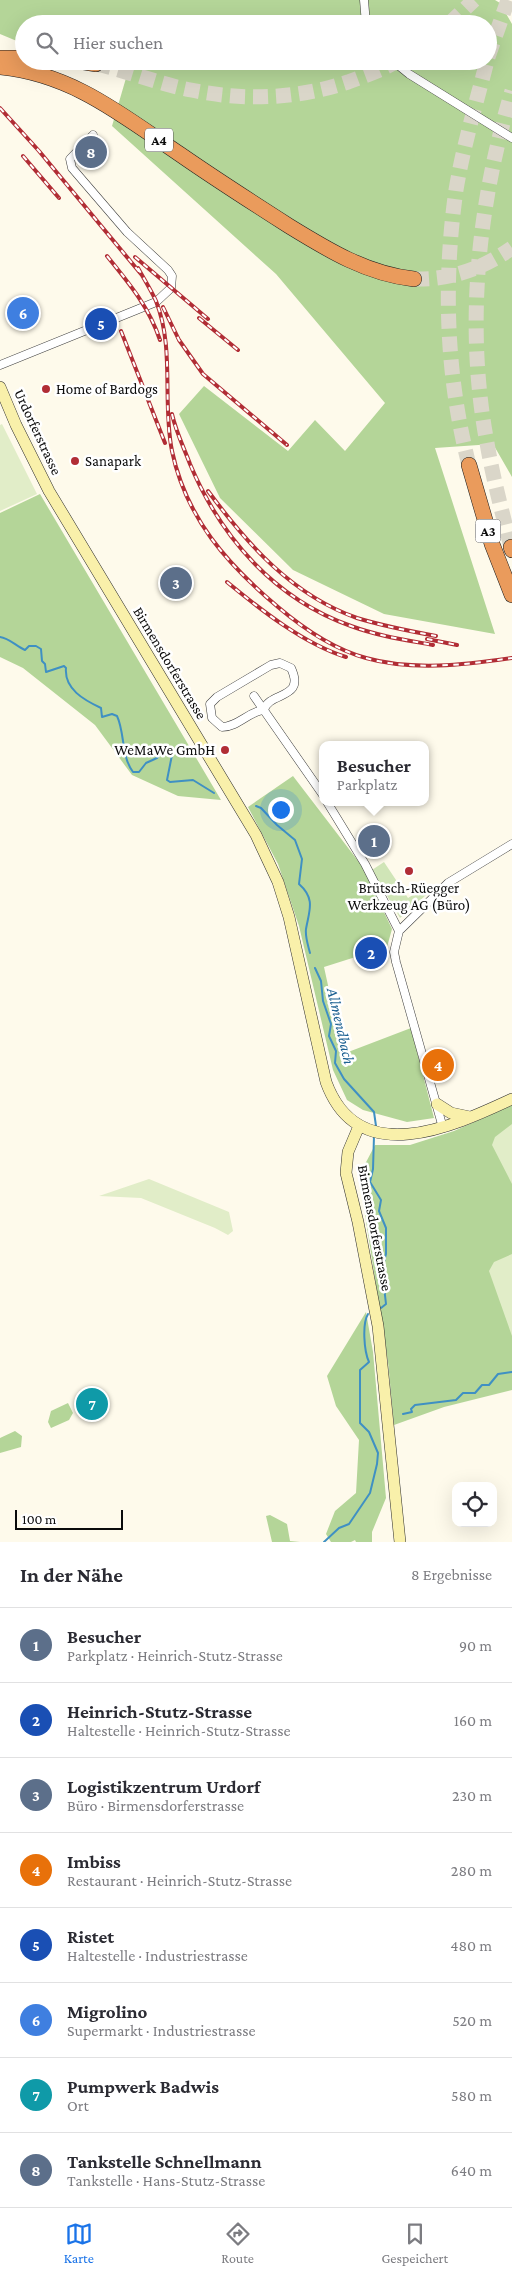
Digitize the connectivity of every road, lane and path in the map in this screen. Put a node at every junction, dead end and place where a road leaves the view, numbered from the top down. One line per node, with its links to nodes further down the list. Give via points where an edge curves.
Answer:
1 (364, 0): 2 (street)
2 (365, 15)
3 (0, 58): 4 (highway)
4 (15, 58)
5 (0, 67): 6 (highway, A4)
6 (15, 70)
7 (15, 70): 11 (highway, A4, via 46,76 82,90 329,250 375,271)
8 (404, 70): 10 (street)
9 (93, 136): 12 (street, via 70,159 70,165 127,232 172,276 171,288 160,300)
10 (512, 138)
11 (414, 279)
12 (0, 365)
13 (0, 386): 15 (main road, Urdorferstrasse)
14 (469, 465): 16 (highway, A3, via 492,544)
15 (49, 491): 26 (main road, Birmensdorferstrasse, via 260,843 278,882 294,934 326,1082 336,1104)
16 (512, 595)
17 (254, 696): 18 (street)
18 (264, 710): 18 (street, via 268,703 292,689 295,679 291,668 280,663 271,665 210,704 212,718 222,727 229,727); 19 (street)
19 (319, 789)
20 (329, 806): 22 (street, via 365,864)
21 (512, 844): 22 (street, via 448,883)
22 (399, 931): 24 (street, via 394,952 396,962)
23 (512, 1099): 25 (main road)
24 (437, 1104): 25 (main road, via 451,1113); 27 (street)
25 (470, 1117): 27 (main road)
26 (363, 1128): 27 (main road, via 403,1135); 28 (main road, Birmensdorferstrasse, via 348,1152 346,1173 378,1326)
27 (443, 1128)
28 (400, 1542)

